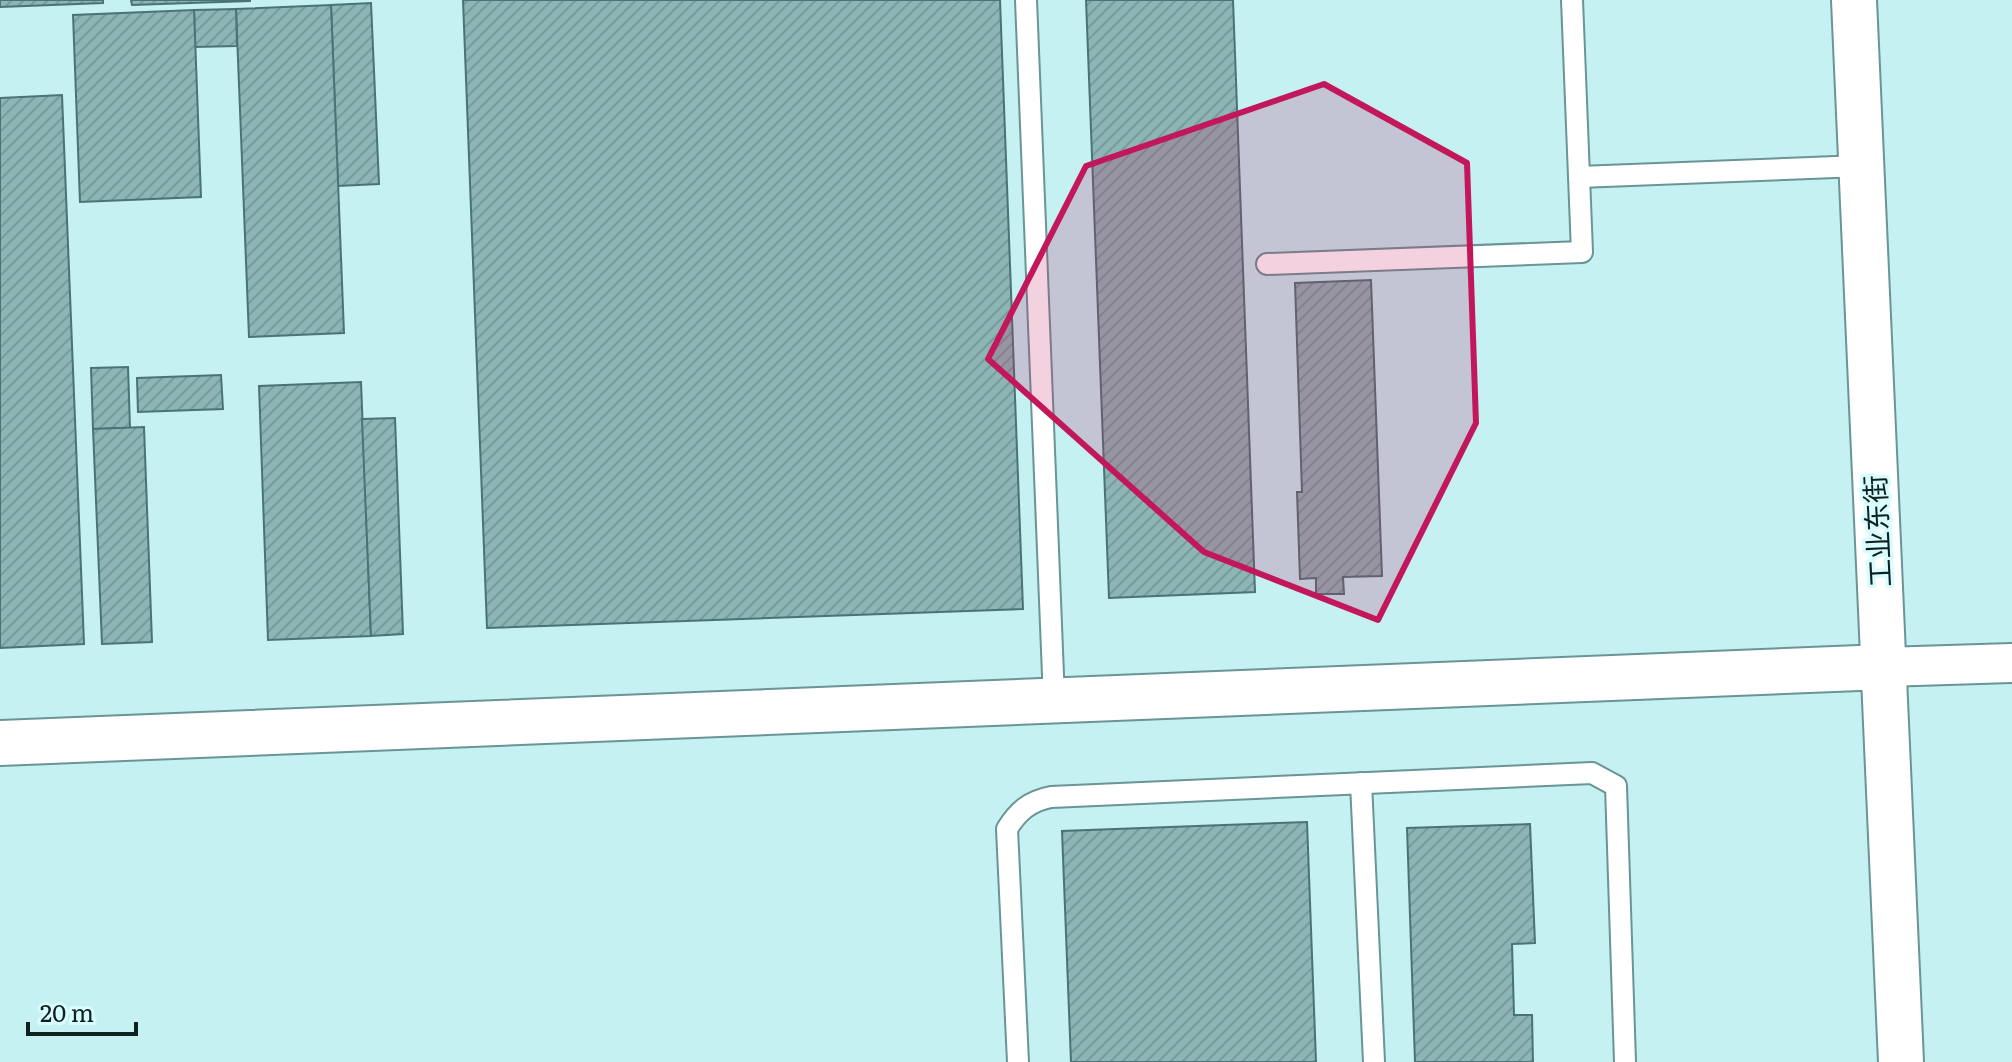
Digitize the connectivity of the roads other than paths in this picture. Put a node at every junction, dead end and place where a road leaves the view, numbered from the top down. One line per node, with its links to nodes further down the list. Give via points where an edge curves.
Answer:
1 (1026, 0): 9 (lane)
2 (1572, 0): 5 (lane)
3 (1854, 0): 4 (street, 工业东街)
4 (1861, 166): 5 (lane); 8 (street, 工业东街)
5 (1579, 177): 6 (lane, via 1582,252)
6 (1267, 264)
7 (2012, 663): 8 (street)
8 (1884, 667): 9 (street); 15 (street, 工业东街)
9 (1054, 700): 10 (street)
10 (0, 743)
11 (1361, 783): 12 (lane, via 1051,797 1026,806 1007,829); 13 (lane); 14 (lane, via 1592,773 1616,786)
12 (1018, 1062)
13 (1374, 1062)
14 (1625, 1062)
15 (1901, 1062)

